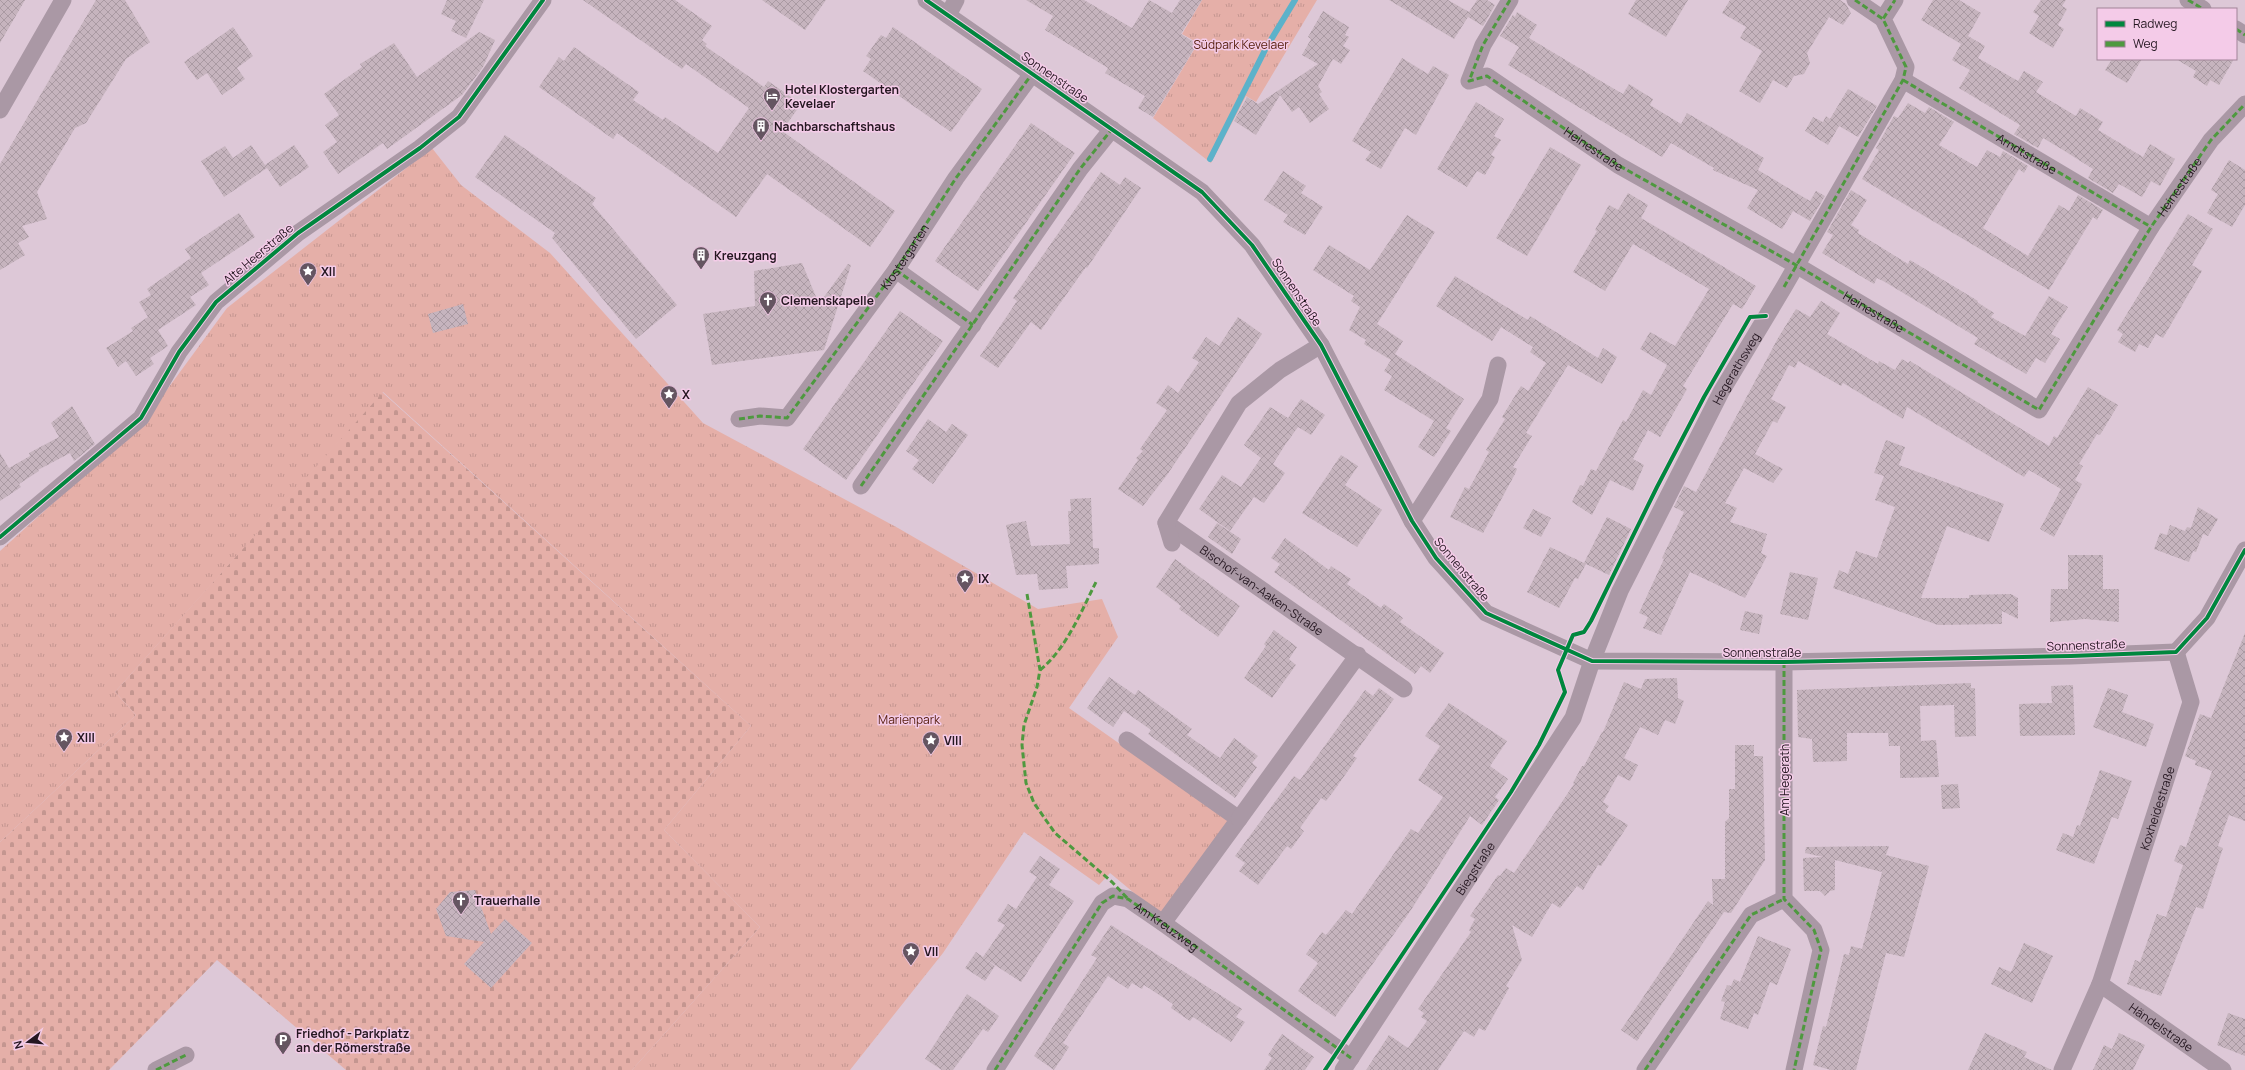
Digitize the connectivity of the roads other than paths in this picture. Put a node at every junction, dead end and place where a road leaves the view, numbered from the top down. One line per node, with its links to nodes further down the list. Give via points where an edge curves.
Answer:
1 (63, 0): 15 (street)
2 (543, 0): 27 (street, Alte Heerstraße, via 459,117 420,148 298,233 216,302 179,352 141,418)
3 (926, 0): 10 (street, Sonnenstraße)
4 (956, 0): 10 (street)
5 (1510, 0): 18 (street, Heinestraße, via 1483,45 1469,81 1487,76 1618,165)
6 (1855, 0): 11 (street)
7 (1895, 0): 11 (street)
8 (2188, 0): 9 (street)
9 (2201, 8)
10 (948, 15): 12 (street, Sonnenstraße)
11 (1883, 19): 13 (street, Hegerathsweg, via 1906,66)
12 (1032, 74): 16 (street, Sonnenstraße); 19 (street, Klostergarten, via 956,178)
13 (1903, 80): 17 (street, Arndtstraße); 18 (street, Hegerathsweg)
14 (2245, 104): 17 (street, Heinestraße, via 2211,140)
15 (0, 110)
16 (1112, 129): 20 (street, via 1080,169); 21 (street, Sonnenstraße, via 1202,192 1252,245)
17 (2151, 226): 18 (street, Heinestraße, via 2039,410)
18 (1796, 265): 32 (street, Hegerathsweg, via 1721,392 1620,591)
19 (896, 270): 20 (street); 23 (street, Klostergarten, via 787,418 760,416)
20 (974, 325): 24 (street)
21 (1321, 345): 25 (street, Sonnenstraße); 26 (street, via 1280,370 1239,403)
22 (1498, 365): 25 (street, via 1490,400)
23 (739, 419)
24 (861, 486)
25 (1412, 521): 32 (street, Sonnenstraße, via 1436,558 1486,613)
26 (1166, 523): 28 (street); 31 (street, Bischof-van-Aaken-Straße)
27 (0, 538)
28 (1172, 542)
29 (2244, 557): 30 (street, via 2207,618)
30 (2176, 652): 33 (street, Sonnenstraße); 39 (street, Koxheidestraße, via 2191,702)
31 (1358, 655): 34 (street, Bischof-van-Aaken-Straße); 36 (street)
32 (1592, 661): 33 (street, Sonnenstraße); 41 (street, Biegstraße, via 1573,718)
33 (1784, 662): 37 (street, Am Hegerath)
34 (1404, 689)
35 (1127, 740): 36 (street)
36 (1239, 819): 38 (street)
37 (1784, 899): 44 (street, via 1751,915); 45 (street, via 1814,930 1821,950)
38 (1163, 923): 41 (street, Am Kreuzweg); 43 (street, Am Kreuzweg, via 1128,899 1113,896 1102,902)
39 (2100, 984): 46 (street, Koxheidestraße); 47 (street, Händelstraße)
40 (186, 1055): 42 (street)
41 (1347, 1064)
42 (156, 1070)
43 (995, 1070)
44 (1646, 1070)
45 (1794, 1070)
46 (2062, 1070)
47 (2223, 1070)

